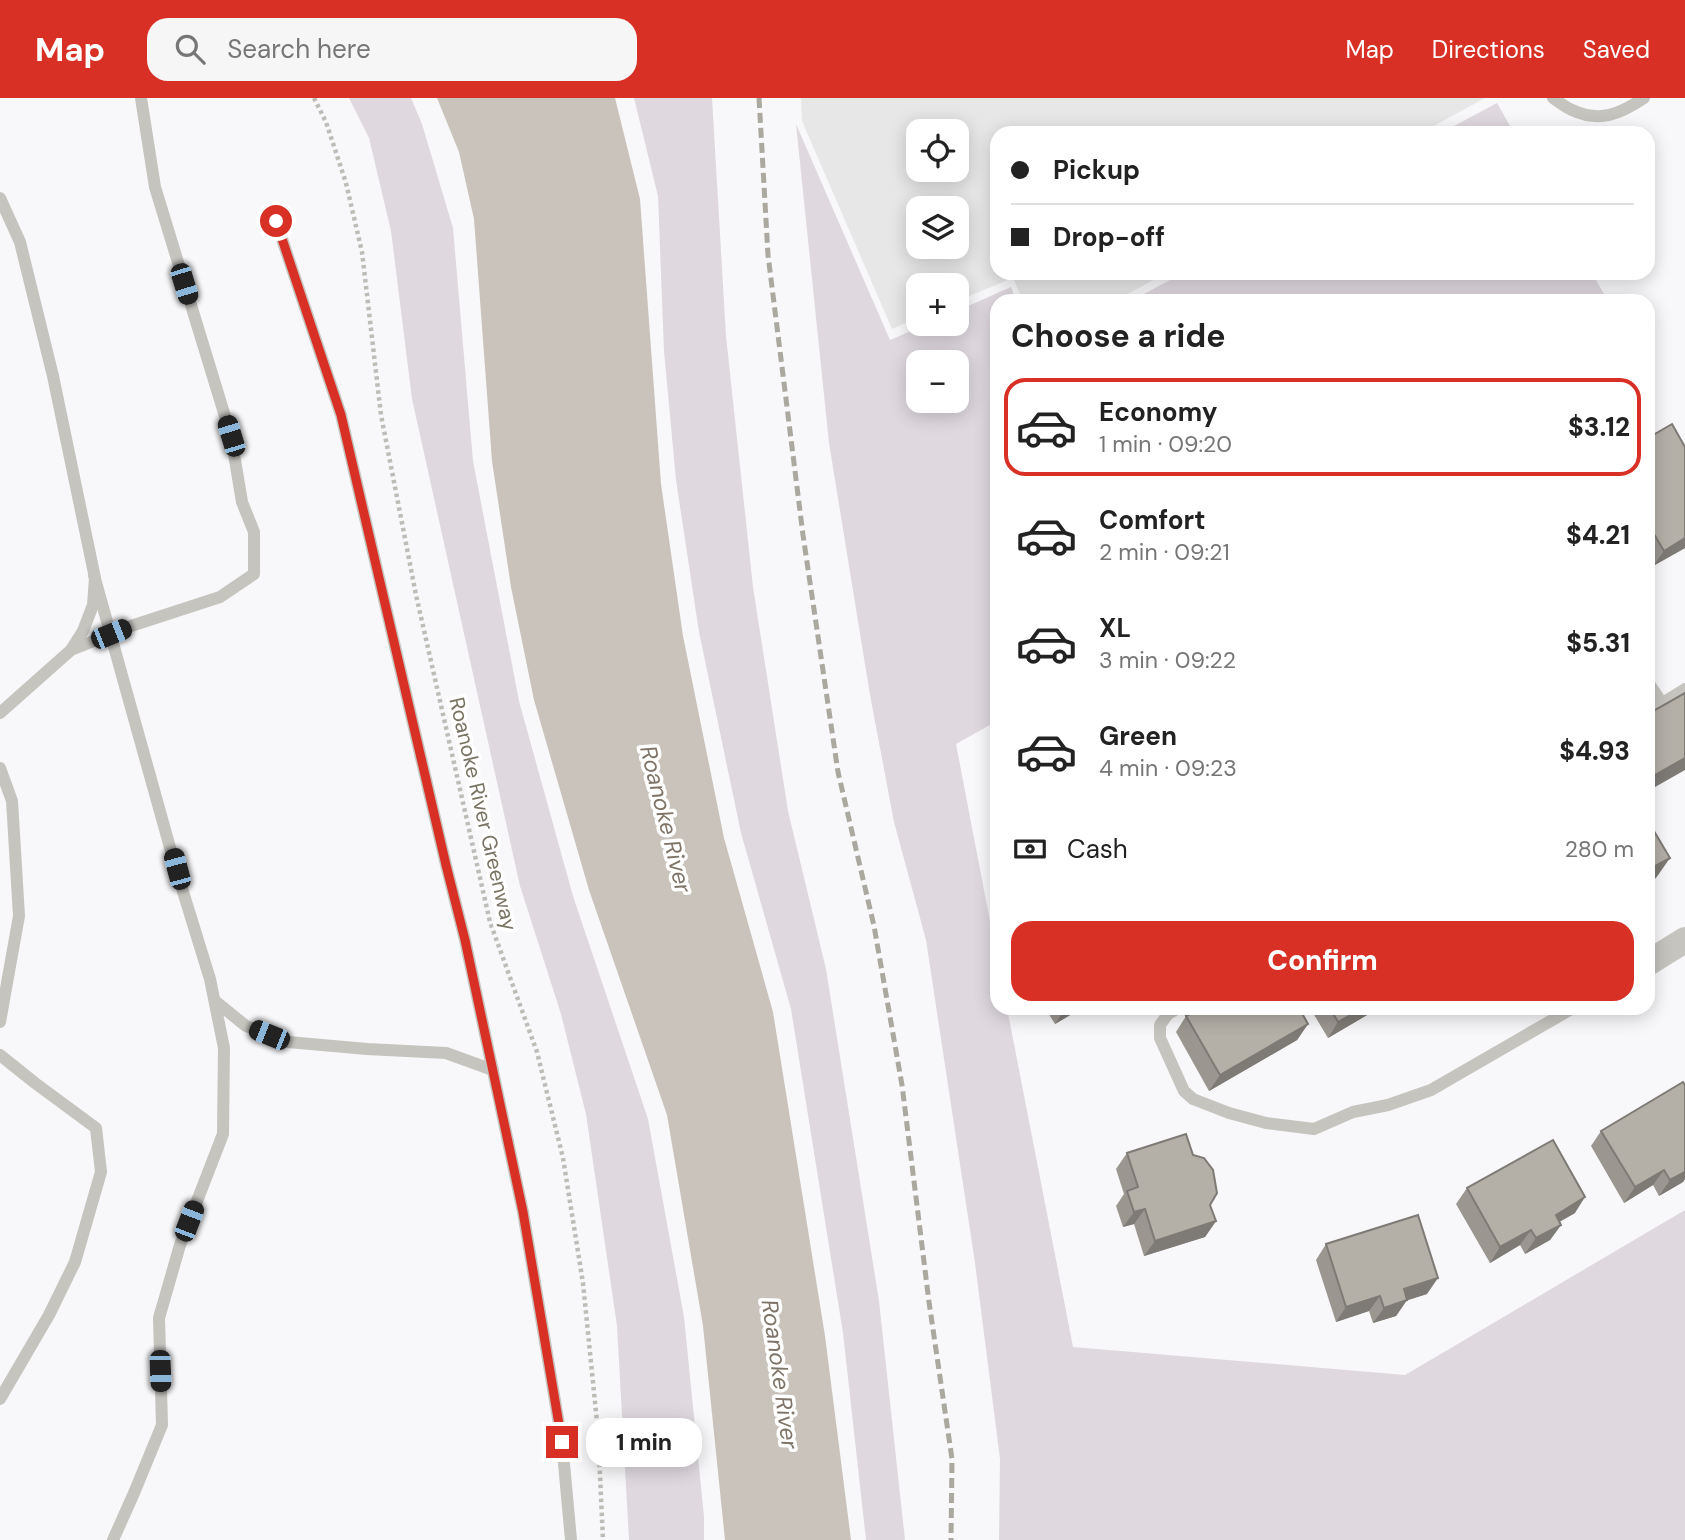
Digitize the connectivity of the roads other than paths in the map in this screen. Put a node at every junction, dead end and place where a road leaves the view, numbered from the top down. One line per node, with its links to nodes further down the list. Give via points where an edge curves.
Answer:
1 (141, 98): 7 (lane, via 155,187 231,436 242,502 254,532 254,574 219,597)
2 (1553, 98): 3 (lane, via 1592,116 1609,116)
3 (1644, 98)
4 (0, 198): 6 (lane, via 20,242)
5 (276, 221): 22 (lane, via 341,415)
6 (94, 575): 7 (lane); 8 (lane, via 93,605)
7 (111, 634): 8 (lane); 17 (lane)
8 (71, 650): 13 (lane)
9 (1685, 689): 11 (lane)
10 (1655, 693): 11 (lane)
11 (1662, 704): 12 (lane)
12 (1655, 708)
13 (0, 713)
14 (0, 768): 20 (lane, via 12,801 19,916)
15 (1685, 940): 16 (street)
16 (1655, 958)
17 (215, 1001): 22 (lane, via 246,1026 288,1042 446,1054); 24 (lane, via 224,1048 223,1134 180,1245 159,1318 162,1425)
18 (1167, 1015): 19 (lane, via 1160,1025 1160,1038 1184,1091 1193,1099 1266,1123 1314,1129 1353,1112 1431,1090)
19 (1561, 1015)
20 (0, 1023)
21 (0, 1055): 23 (lane, via 96,1128 101,1172 75,1262)
22 (493, 1070): 25 (lane, via 523,1212 562,1442)
23 (0, 1399)
24 (113, 1540)
25 (571, 1540)

